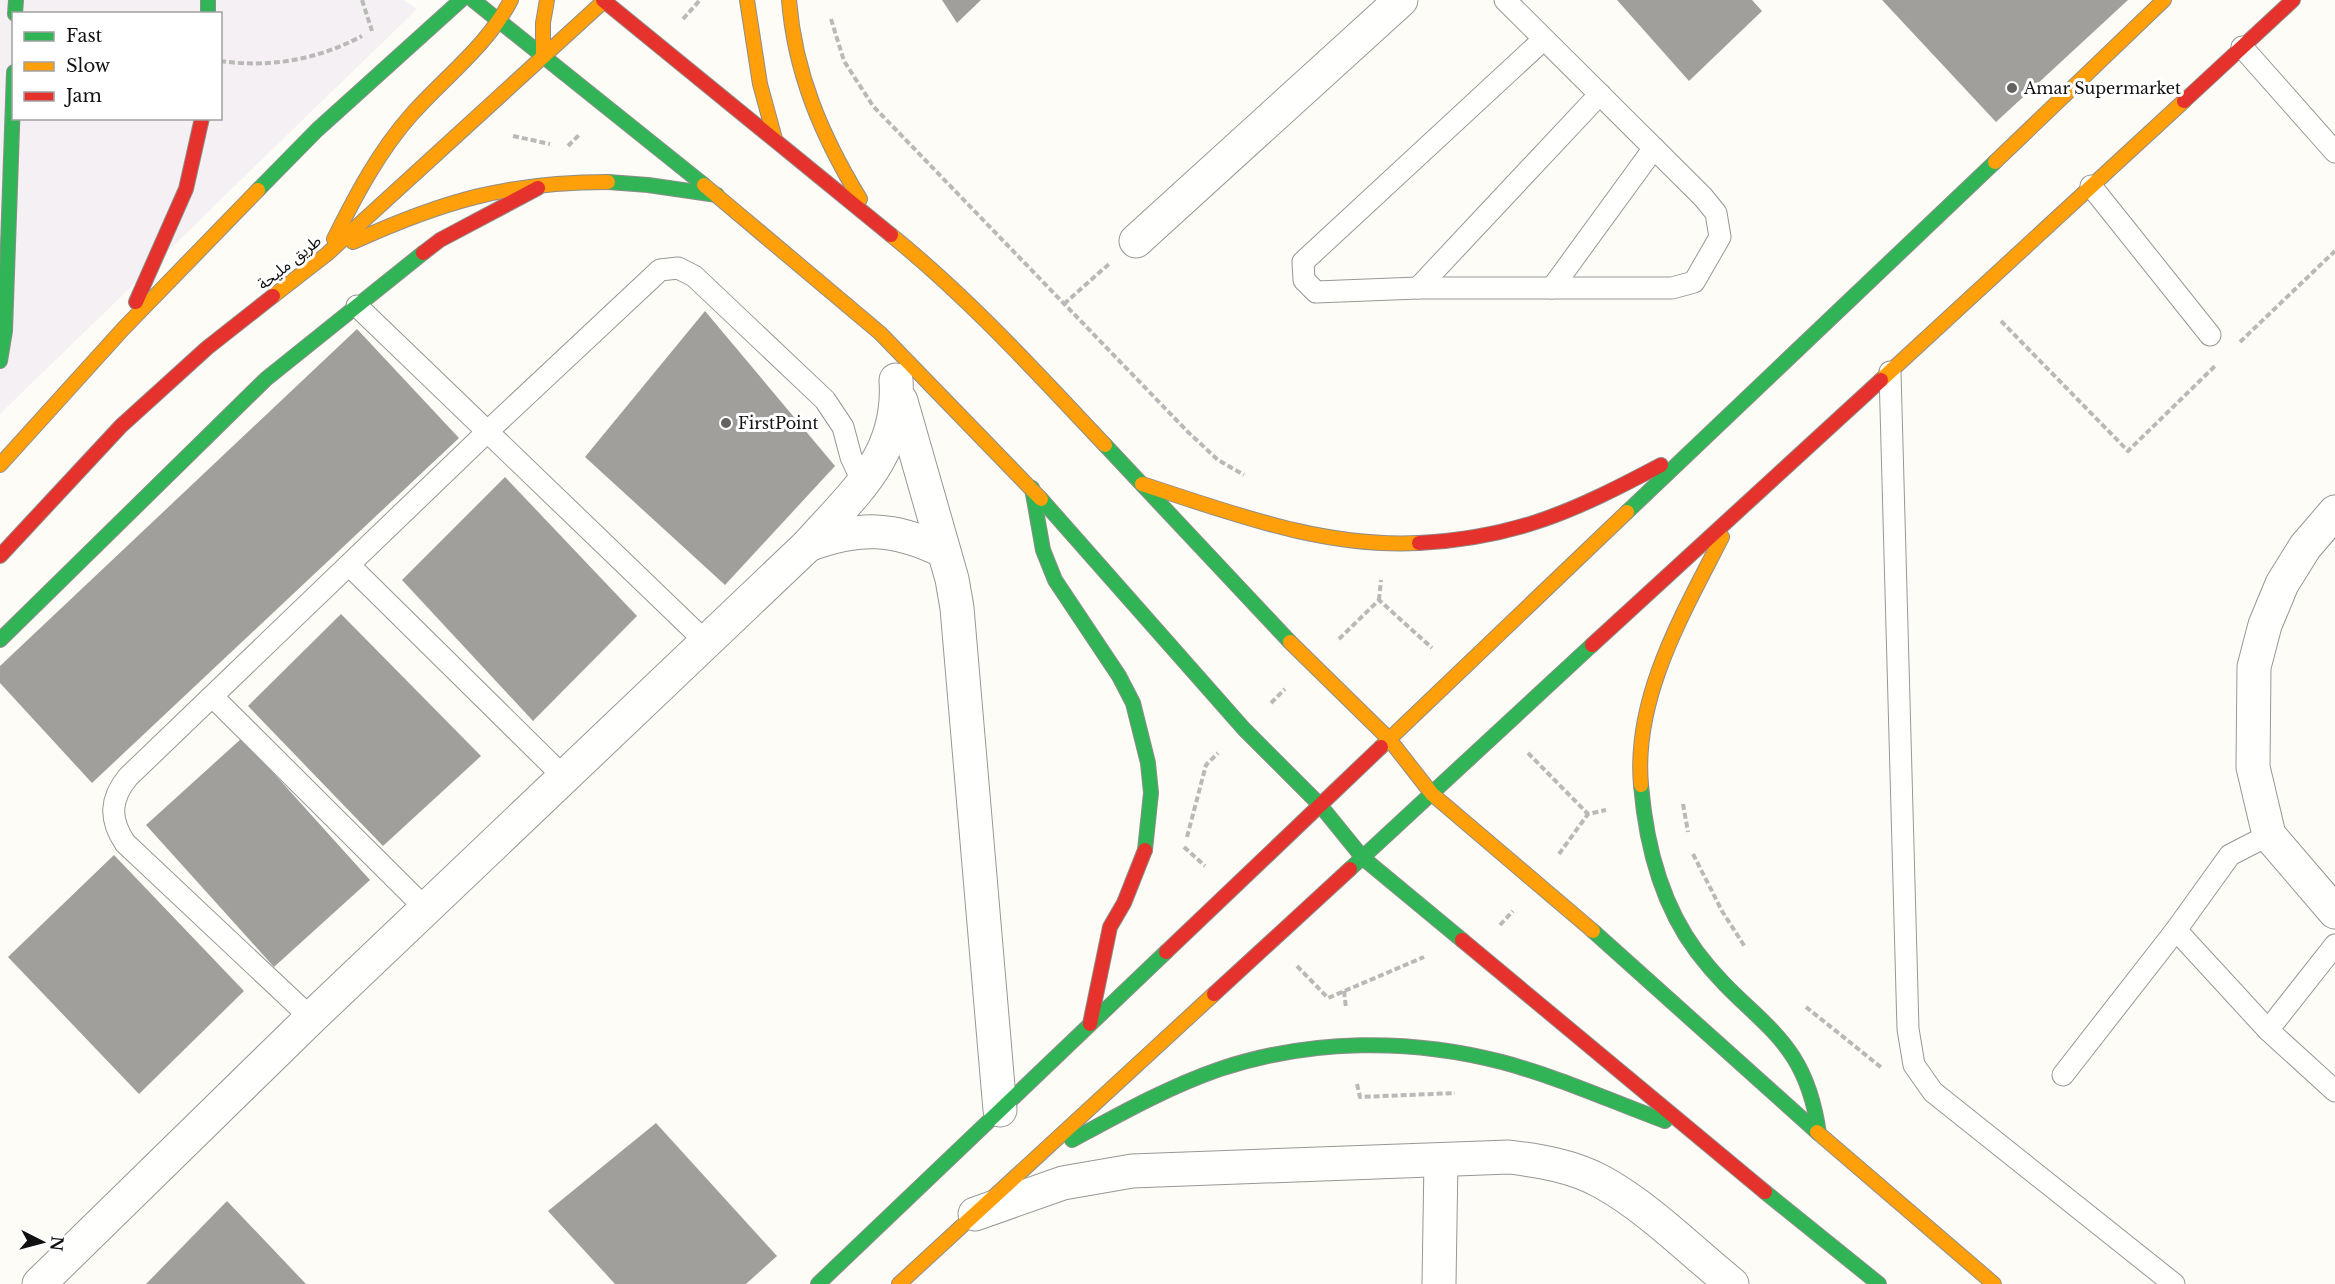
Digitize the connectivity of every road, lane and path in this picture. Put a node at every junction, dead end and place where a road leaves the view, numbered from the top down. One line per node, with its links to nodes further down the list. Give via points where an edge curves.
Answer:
1 (462, 0): 37 (main road, via 318,130)
2 (473, 0): 13 (main road)
3 (511, 0): 13 (main road)
4 (547, 0): 17 (main road)
5 (604, 0): 17 (main road, طريق مليحة); 22 (main road)
6 (747, 0): 22 (main road, via 760,84)
7 (789, 0): 28 (main road, via 790,36 802,83 845,175)
8 (1401, 0): 29 (street)
9 (1505, 0): 15 (lane)
10 (2164, 0): 46 (main road)
11 (2293, 0): 16 (main road)
12 (830, 11): 35 (path, via 844,61 873,106)
13 (500, 21): 17 (main road); 31 (main road, via 381,153 356,193)
14 (372, 31): 18 (path, via 330,51 294,61)
15 (1545, 39): 19 (lane); 32 (lane, via 1304,262 1304,280 1316,292)
16 (2242, 47): 24 (lane); 26 (main road)
17 (543, 57): 27 (main road); 31 (main road, طريق مليحة)
18 (222, 61)
19 (1600, 94): 23 (lane); 32 (lane)
20 (12, 120): 41 (main road, via 5,331)
21 (202, 120): 37 (main road, via 186,189)
22 (775, 139): 28 (main road)
23 (1654, 148): 33 (lane); 33 (lane, via 1716,213 1720,237 1694,282 1672,288)
24 (2335, 152)
25 (543, 186): 27 (main road, via 614,180 666,184); 31 (main road, via 501,190 440,205); 36 (main road, via 441,240)
26 (2091, 186): 34 (main road); 39 (lane)
27 (717, 195): 38 (main road)
28 (872, 218): 50 (main road, via 936,271 992,325)
29 (1136, 241): 35 (path)
30 (2335, 251): 40 (path)
31 (327, 254): 56 (main road, طريق مليحة, via 207,348 121,426)
32 (1418, 288): 33 (lane)
33 (1552, 288)
34 (1975, 294): 42 (path, via 2128,451); 43 (main road)
35 (1064, 304): 48 (path, via 1218,460)
36 (357, 306): 45 (lane); 58 (main road, via 266,379)
37 (123, 329): 47 (main road)
38 (880, 333): 44 (street); 51 (main road)
39 (2210, 335)
40 (2236, 346)
41 (0, 361)
42 (2219, 362)
43 (1890, 372): 53 (main road); 94 (lane, via 1908,1029 1914,1065 1933,1092)
44 (896, 380): 49 (street, via 891,435 885,452); 55 (street)
45 (487, 432): 49 (lane, via 652,274 678,268 694,276 825,400 843,427); 57 (lane); 59 (lane)
46 (1696, 446): 50 (main road, via 1594,500 1543,521 1491,535 1438,543 1384,544 1330,538 1277,526); 61 (main road)
47 (0, 465)
48 (1248, 478)
49 (863, 483): 54 (street)
50 (1140, 483): 61 (main road, via 1311,665)
51 (1032, 488): 65 (main road, via 1244,729); 76 (main road, via 1035,520 1055,580 1133,703 1149,763 1151,793 1145,849 1110,927)
52 (2335, 512): 67 (street, via 2305,547 2282,584 2265,625 2254,667 2253,767)
53 (1731, 518): 63 (main road); 64 (main road, via 1654,679 1644,720)
54 (808, 545): 55 (street, via 834,535 890,532); 59 (street)
55 (942, 551): 81 (street, via 952,579 961,637)
56 (0, 556)
57 (350, 565): 60 (lane); 62 (lane)
58 (0, 640)
59 (707, 643): 62 (street)
60 (213, 697): 69 (lane); 75 (lane, via 119,788 113,817 117,831 125,843)
61 (1389, 739): 63 (main road); 65 (main road)
62 (565, 778): 69 (street)
63 (1432, 794): 68 (main road); 83 (main road, via 1538,882)
64 (1641, 804): 66 (path); 73 (path, via 1683,802 1692,853); 83 (main road, via 1662,888 1681,927 1706,963 1801,1063 1818,1109)
65 (1320, 805): 68 (main road); 76 (main road)
66 (1588, 814)
67 (2269, 835): 70 (street); 71 (lane, via 2230,855)
68 (1363, 858): 82 (main road); 84 (main road)
69 (426, 909): 75 (street)
70 (2335, 912)
71 (2176, 930): 77 (lane); 79 (lane)
72 (2335, 945): 77 (lane)
73 (1747, 949)
74 (1804, 1005): 78 (path)
75 (311, 1018): 87 (street)
76 (1090, 1024): 81 (main road)
77 (2268, 1030): 80 (lane)
78 (1885, 1072)
79 (2063, 1075)
80 (2335, 1091)
81 (1000, 1110): 88 (main road)
82 (1689, 1130): 84 (main road, via 1503,1062 1454,1051 1351,1044 1293,1051 1214,1072 1182,1084); 92 (main road)
83 (1819, 1134): 93 (main road)
84 (1036, 1159): 86 (main road)
85 (1441, 1160): 86 (street, via 1121,1173 1063,1183); 90 (street); 91 (street, via 1538,1160 1591,1177 1629,1200)
86 (975, 1214): 89 (main road)
87 (39, 1284)
88 (818, 1284)
89 (899, 1284)
90 (1439, 1284)
91 (1732, 1284)
92 (1879, 1284)
93 (1994, 1284)
94 (2174, 1284)

